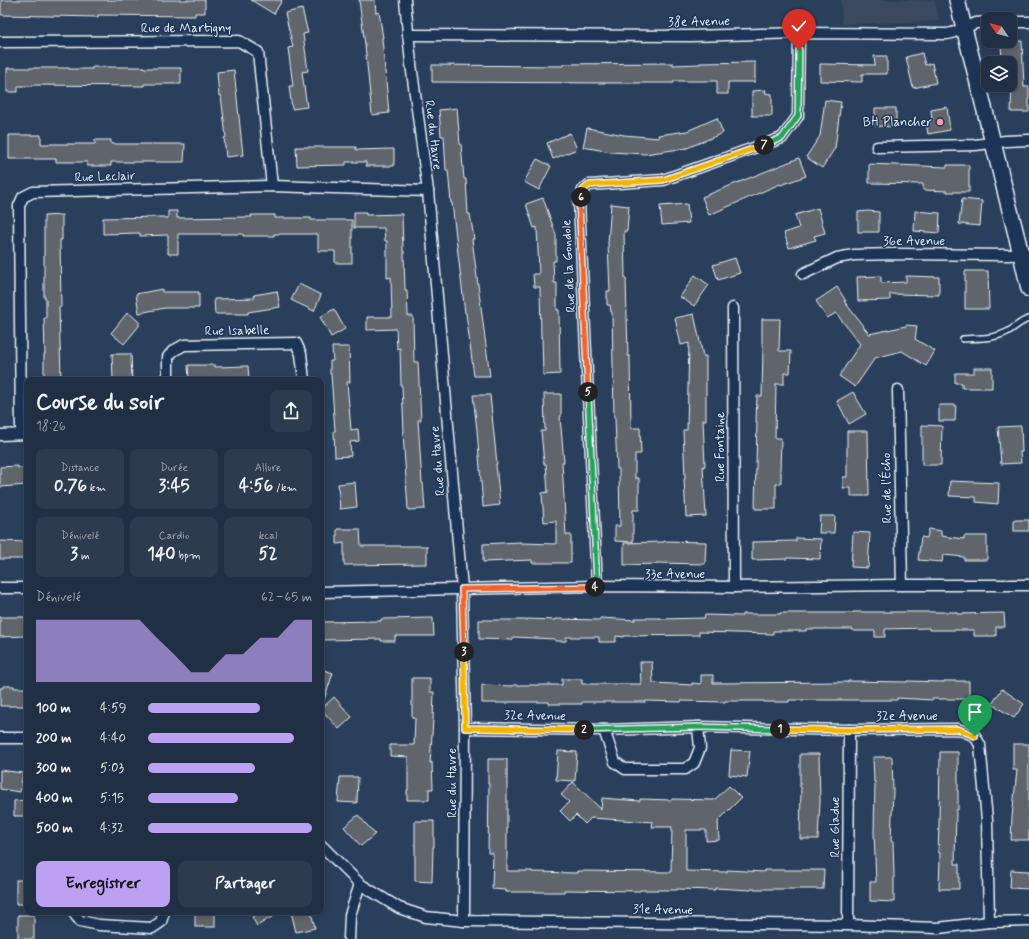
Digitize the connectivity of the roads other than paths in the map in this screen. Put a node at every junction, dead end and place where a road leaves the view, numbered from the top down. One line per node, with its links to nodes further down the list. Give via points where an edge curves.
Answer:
1 (405, 0): 8 (street, Rue du Havre)
2 (957, 0): 6 (main road)
3 (1017, 22): 4 (street)
4 (1029, 22)
5 (981, 23): 6 (street, 38e Avenue)
6 (964, 28): 7 (street, 38e Avenue, via 947,34); 11 (main road)
7 (799, 33): 8 (street, 38e Avenue, via 691,36); 28 (street, Rue de la Gondole, via 798,116 782,138 663,180 589,185 583,190 579,202)
8 (408, 35): 14 (street, Rue du Havre)
9 (0, 42): 13 (street, Rue de Martigny, via 239,41 258,52)
10 (1029, 140): 11 (street)
11 (993, 143): 12 (street); 15 (main road)
12 (877, 147)
13 (272, 186): 14 (street, Rue Leclair); 24 (street, Rue Leclair, via 33,192 23,197 19,206)
14 (428, 191): 32 (street, Rue du Havre)
15 (1025, 254): 16 (street, 36e Avenue, via 854,255 838,258); 17 (main road)
16 (803, 274)
17 (1029, 285)
18 (733, 308): 29 (street, Rue Fontaine)
19 (1029, 319): 20 (lane, via 1020,322 1007,333)
20 (963, 339)
21 (168, 377): 22 (street, Rue Isabelle, via 168,357 173,350 184,344 296,343 301,354)
22 (304, 377)
23 (898, 390): 26 (street, Rue de l'Écho)
24 (24, 434): 25 (street)
25 (0, 435)
26 (902, 585): 27 (street, 33e Avenue); 29 (street, 33e Avenue)
27 (1029, 585)
28 (597, 586): 29 (street, 33e Avenue); 32 (street, 33e Avenue)
29 (734, 587)
30 (0, 588): 31 (street)
31 (24, 588)
32 (462, 589): 33 (street, 33e Avenue); 35 (street, Rue du Havre)
33 (324, 592)
34 (698, 727): 36 (street, 32e Avenue); 36 (street, via 700,748 694,763 685,769 625,769 615,762); 37 (street, 32e Avenue)
35 (465, 728): 36 (street, 32e Avenue); 44 (street, Rue du Havre)
36 (604, 730)
37 (849, 730): 46 (street, 32e Avenue, via 958,729 975,736 980,745 987,820); 47 (street, Rue Gladue)
38 (0, 738): 39 (street)
39 (24, 738)
40 (324, 848): 41 (street, 31e Avenue)
41 (360, 884): 44 (street, 31e Avenue, via 399,908 426,917); 48 (street, via 350,916)
42 (75, 915): 43 (street, via 80,921 99,925 152,928 161,922)
43 (163, 915)
44 (464, 921): 47 (street, 31e Avenue)
45 (1029, 921): 46 (street, 31e Avenue)
46 (989, 922): 47 (street, 31e Avenue, via 938,928)
47 (848, 925)
48 (349, 939)

